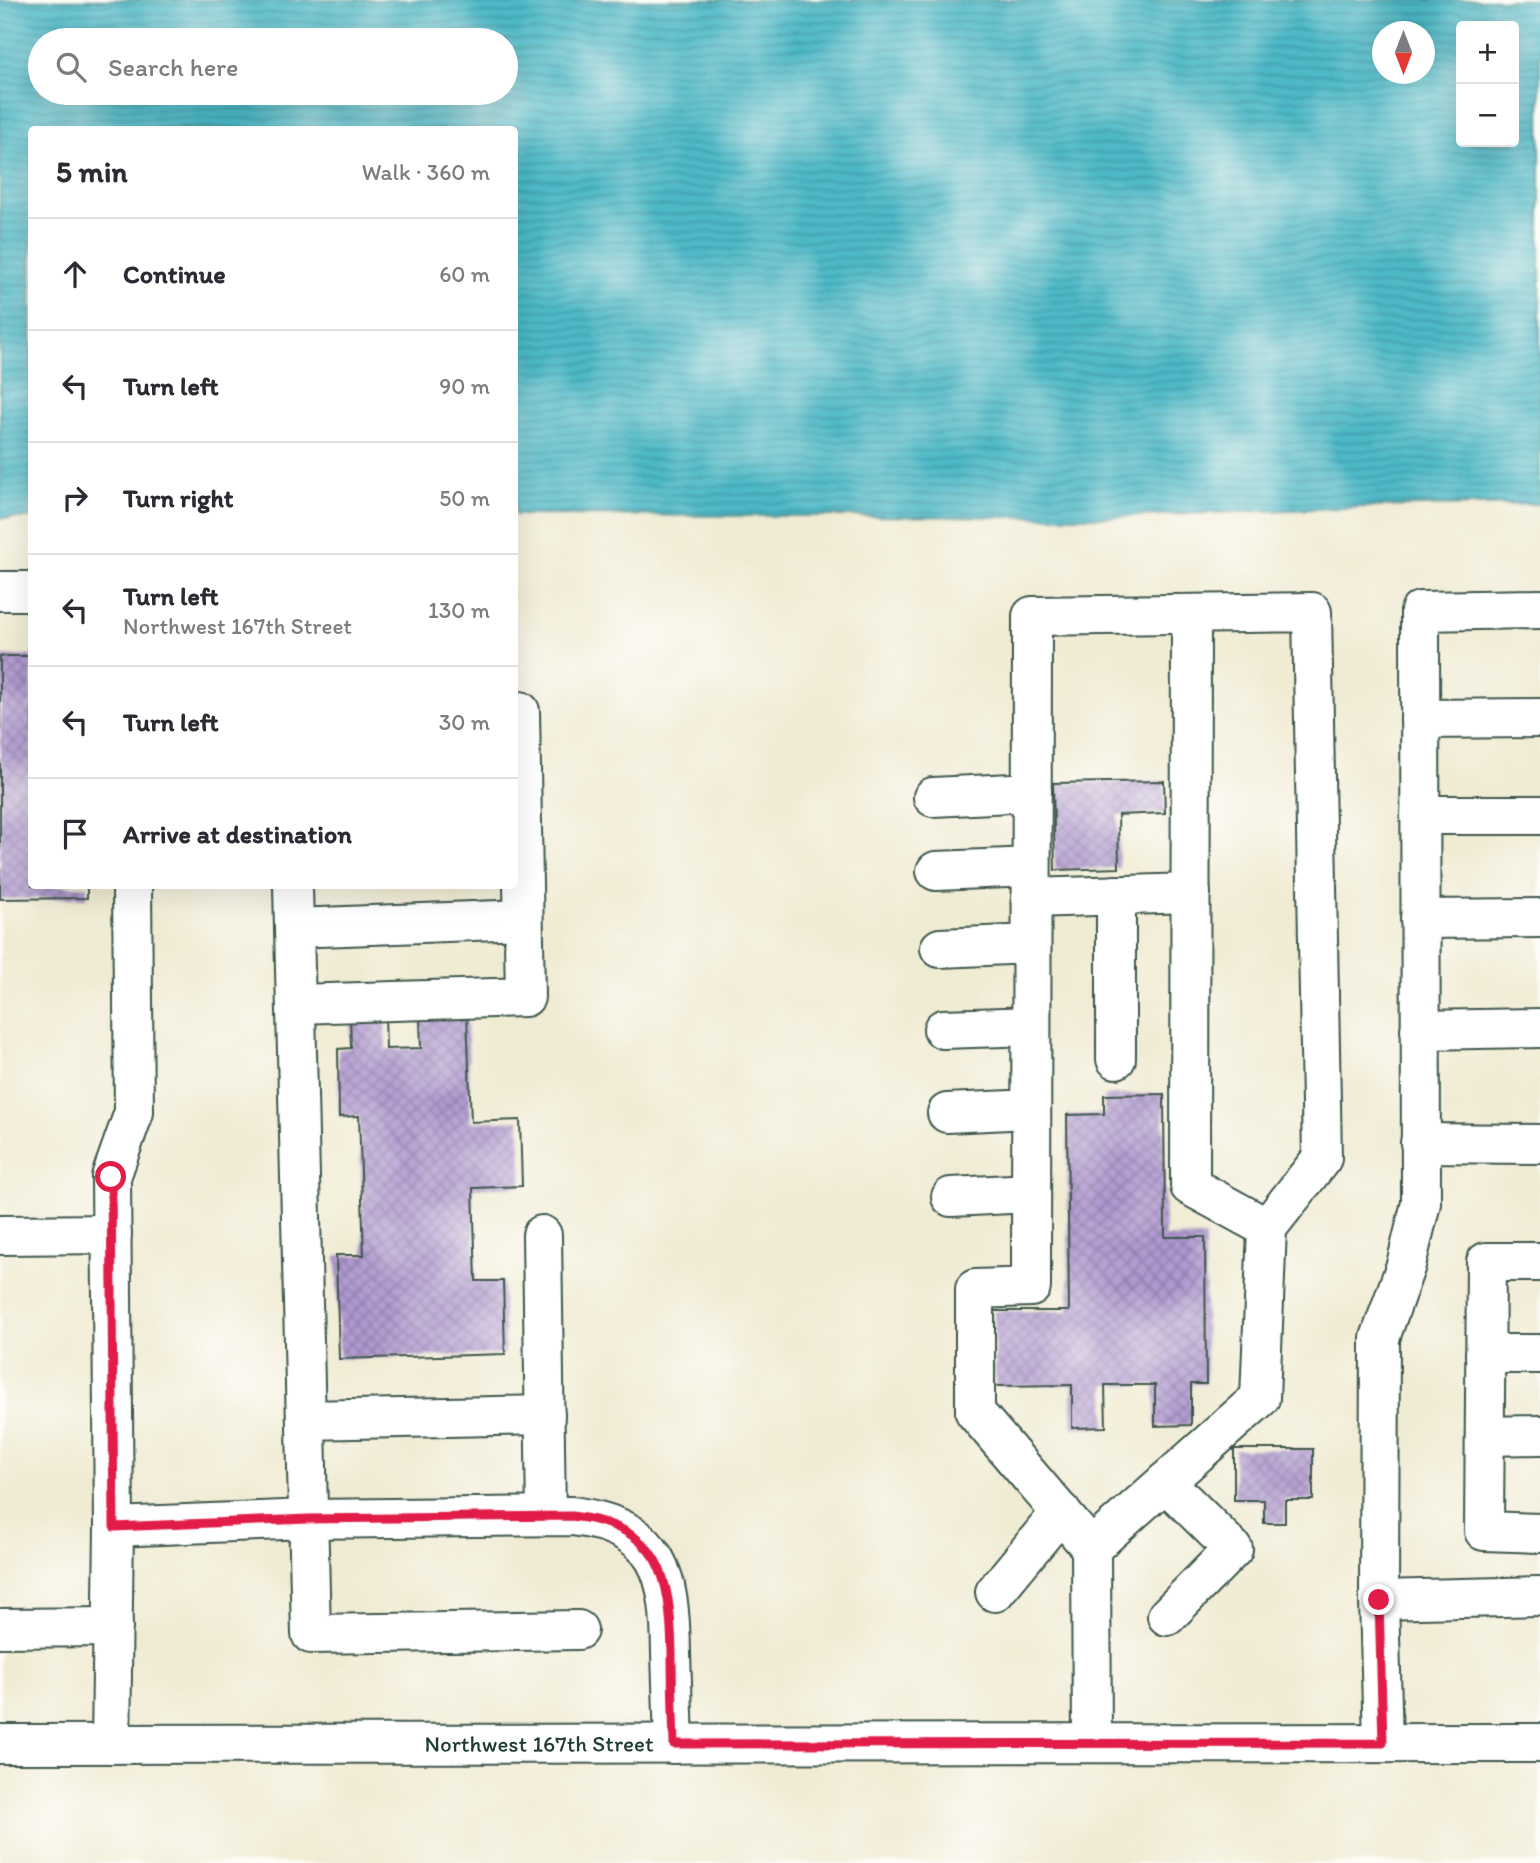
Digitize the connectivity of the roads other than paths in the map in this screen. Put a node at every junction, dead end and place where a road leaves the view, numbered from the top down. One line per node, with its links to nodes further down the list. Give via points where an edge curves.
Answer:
1 (0, 591): 2 (street)
2 (28, 591)
3 (1540, 608): 7 (street, via 1420,611)
4 (1191, 614): 8 (street, via 1032,616); 17 (street); 37 (street, via 1312,612 1322,1158)
5 (518, 711): 12 (street)
6 (1540, 718): 7 (street)
7 (1420, 719): 10 (street)
8 (1032, 792): 9 (street); 14 (street)
9 (933, 797)
10 (1420, 815): 11 (street); 21 (street)
11 (1540, 815)
12 (518, 818): 20 (street)
13 (936, 871): 14 (street)
14 (1031, 882): 18 (street); 23 (street)
15 (132, 889): 38 (street, via 134,1112 111,1177)
16 (293, 889): 22 (street)
17 (1191, 893): 18 (street); 37 (street, via 1190,1186)
18 (1116, 895): 30 (street)
19 (1540, 918): 21 (street)
20 (523, 919): 22 (street); 25 (street, via 525,997)
21 (1420, 919): 29 (street)
22 (294, 928): 25 (street)
23 (1031, 944): 24 (street); 26 (street)
24 (940, 948)
25 (296, 1004): 45 (street)
26 (1031, 1026): 28 (street); 31 (street)
27 (1540, 1028): 29 (street)
28 (943, 1029)
29 (1420, 1030): 33 (street)
30 (1116, 1059)
31 (1031, 1109): 32 (street); 35 (street)
32 (947, 1113)
33 (1420, 1143): 34 (street); 57 (street, via 1421,1203 1406,1265 1380,1338)
34 (1540, 1144)
35 (1031, 1193): 36 (street); 49 (street, via 1031,1287 975,1289 975,1412)
36 (951, 1197)
37 (1267, 1228): 48 (street, via 1260,1398)
38 (112, 1234): 39 (street); 52 (street)
39 (0, 1235)
40 (542, 1235): 44 (street)
41 (1540, 1262): 42 (street, via 1486,1262)
42 (1485, 1354): 43 (street); 47 (street)
43 (1540, 1354)
44 (545, 1415): 45 (street); 50 (street)
45 (306, 1420): 51 (street)
46 (1540, 1435): 47 (street)
47 (1485, 1436): 53 (street, via 1484,1531)
48 (1165, 1482): 54 (street); 58 (street, via 1233,1549)
49 (1061, 1512): 54 (street); 55 (street)
50 (546, 1516): 51 (street); 67 (street, via 604,1520 632,1534 654,1556 670,1605)
51 (308, 1519): 52 (street); 61 (street, via 311,1634)
52 (114, 1527): 59 (street)
53 (1540, 1533)
54 (1091, 1548): 62 (street)
55 (995, 1592)
56 (1540, 1596): 57 (street)
57 (1379, 1600): 63 (street)
58 (1167, 1616)
59 (113, 1627): 60 (street); 66 (street)
60 (0, 1628)
61 (578, 1630)
62 (1092, 1742): 63 (street, Northwest 167th Street); 67 (street, Northwest 167th Street)
63 (1383, 1743): 64 (street, Northwest 167th Street)
64 (1540, 1743)
65 (0, 1744): 66 (street, Northwest 167th Street)
66 (111, 1744): 67 (street, Northwest 167th Street)
67 (674, 1744)

